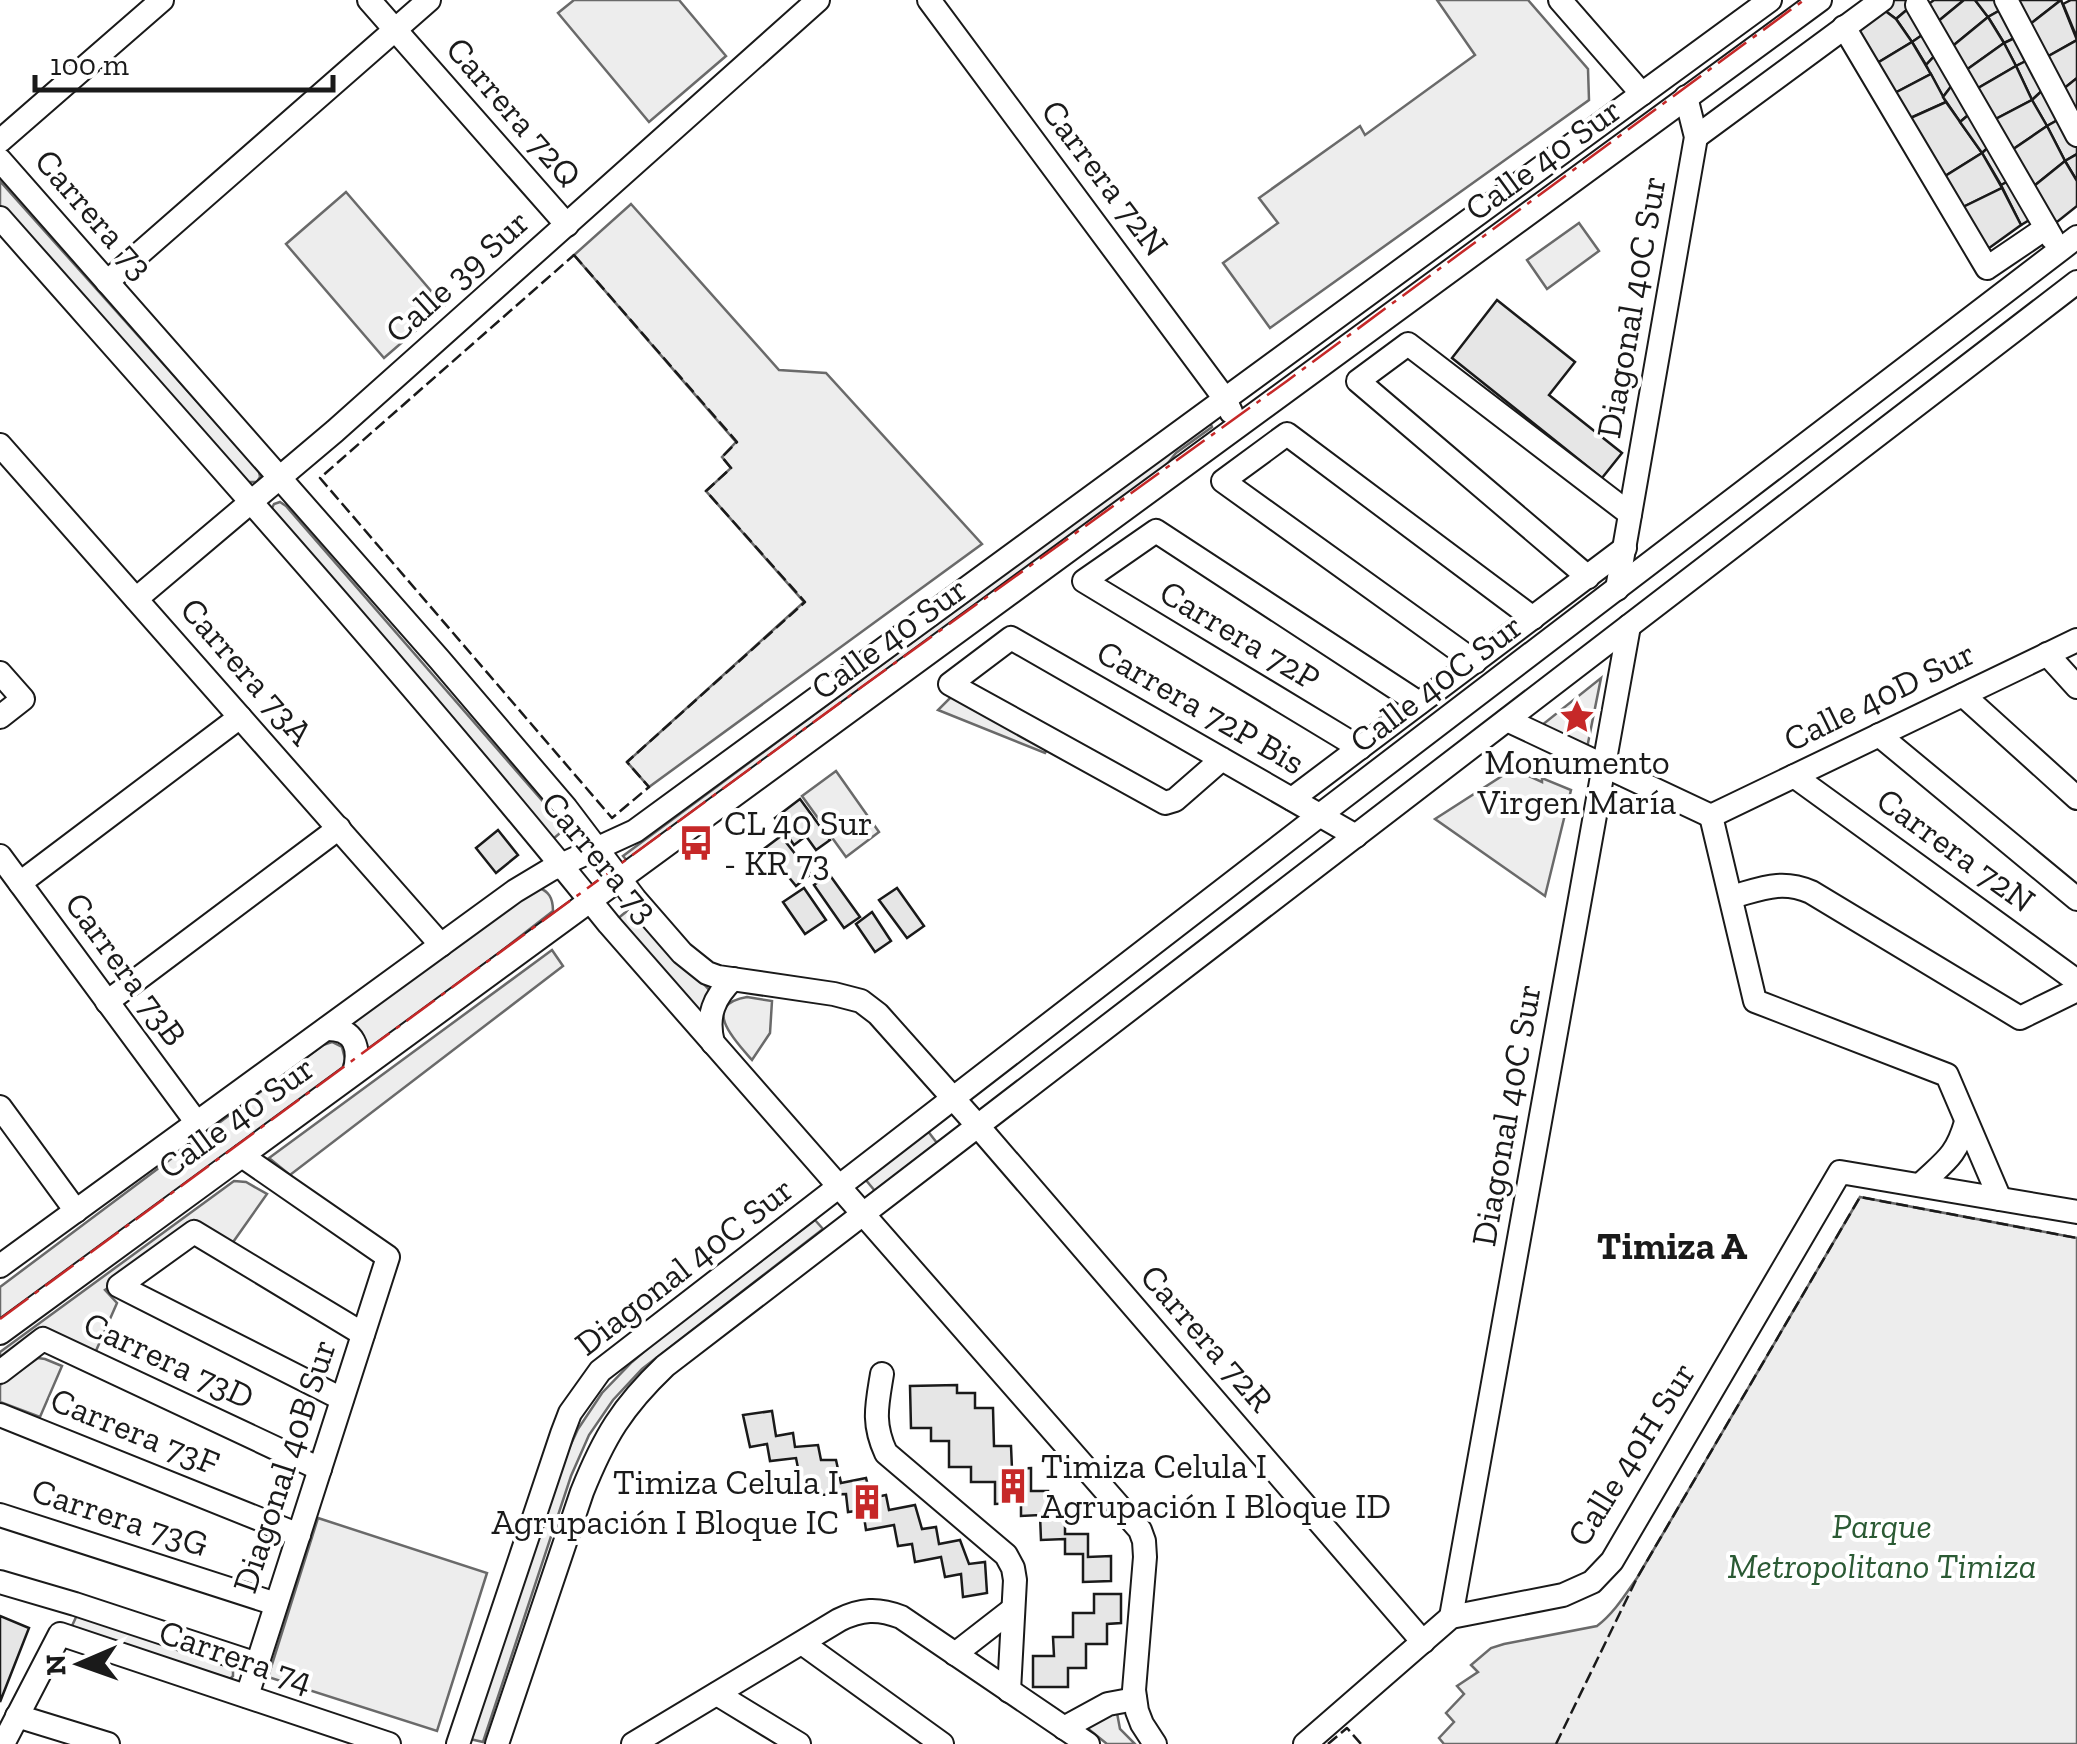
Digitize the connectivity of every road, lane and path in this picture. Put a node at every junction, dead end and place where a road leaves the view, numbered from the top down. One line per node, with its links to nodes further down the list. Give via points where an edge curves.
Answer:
1 (162, 0): 18 (street)
2 (369, 0): 13 (street, Carrera 72Q)
3 (430, 0): 13 (street)
4 (818, 0): 21 (street, Calle 39 Sur)
5 (929, 0): 26 (street, Carrera 72N)
6 (1560, 0): 14 (street)
7 (1770, 0): 14 (street, Calle 40 Sur)
8 (1820, 0): 15 (street, Calle 40 Sur)
9 (1882, 0): 12 (street)
10 (2006, 0): 16 (street)
11 (1917, 5): 22 (street)
12 (1844, 28): 17 (street); 22 (street, via 1987,268)
13 (395, 30): 21 (street, Carrera 72Q); 24 (street)
14 (1642, 94): 26 (street, Calle 40 Sur)
15 (1686, 98): 17 (street, Diagonal 40C Sur); 27 (street, Calle 40 Sur)
16 (2077, 135)
17 (1696, 136): 33 (street, Diagonal 40C Sur)
18 (0, 141)
19 (0, 160): 24 (street, Carrera 73)
20 (0, 218): 32 (street, Carrera 73)
21 (566, 225): 30 (street, Calle 39 Sur)
22 (2046, 228): 23 (street)
23 (2068, 243): 31 (street, Calle 40C Sur)
24 (107, 282): 30 (street, Carrera 73)
25 (2077, 282): 34 (street, Calle 40C Sur)
26 (1224, 399): 27 (street); 28 (street, Carrera 72N); 63 (street, Calle 40 Sur, via 635,831)
27 (1257, 412): 28 (street, Calle 40 Sur)
28 (1234, 428): 66 (street, Calle 40 Sur)
29 (0, 444): 38 (street, Carrera 73A)
30 (280, 478): 32 (street, Calle 39 Sur); 63 (street, Carrera 73)
31 (1730, 502): 34 (street); 37 (street, Calle 40C Sur)
32 (251, 503): 38 (street, Calle 39 Sur); 65 (street, Carrera 73)
33 (1630, 514): 35 (street, Diagonal 40C Sur); 36 (street, via 1408,344 1358,381)
34 (1754, 531): 40 (street, Calle 40C Sur)
35 (1625, 548): 36 (street, Calle 40C Sur); 37 (street, Diagonal 40C Sur)
36 (1588, 577): 39 (street, Calle 40C Sur)
37 (1618, 588): 59 (street, Calle 40C Sur)
38 (136, 598): 50 (street, Carrera 73A)
39 (1534, 618): 44 (street, Calle 40C Sur); 44 (street, via 1287,434 1223,481)
40 (1630, 626): 51 (street, Calle 40C Sur); 55 (street, Diagonal 40C Sur)
41 (1011, 638): 54 (street, Carrera 72P Bis); 54 (street, Calle 40 Sur, via 950,684 1165,803)
42 (2077, 640): 43 (street, Calle 40D Sur)
43 (2047, 654): 46 (street); 47 (street, Calle 40D Sur)
44 (1475, 662): 48 (street, Calle 40C Sur)
45 (0, 673): 49 (street, via 23,700)
46 (2077, 688)
47 (1963, 694): 52 (street, Calle 40D Sur); 57 (street)
48 (1419, 703): 53 (street, Calle 40C Sur); 53 (street, Carrera 72P, via 1156,531 1084,581)
49 (0, 717)
50 (240, 717): 61 (street, Carrera 73A); 67 (street)
51 (1507, 720): 55 (street); 62 (street, Calle 40C Sur)
52 (1879, 735): 56 (street, Calle 40D Sur); 69 (street)
53 (1360, 748): 58 (street, Calle 40C Sur)
54 (1222, 758): 58 (street, Carrera 72P Bis)
55 (1605, 764): 60 (street); 104 (street, Diagonal 40C Sur)
56 (1794, 776): 60 (street, Calle 40D Sur); 73 (street, Carrera 72N)
57 (2077, 798)
58 (1292, 799): 59 (street, Carrera 72P Bis)
59 (1320, 816): 62 (street, Carrera 72P Bis); 79 (street, Calle 40C Sur)
60 (1711, 816): 68 (street)
61 (338, 828): 71 (street, Carrera 73A); 75 (street)
62 (1356, 836): 83 (street, Calle 40C Sur)
63 (596, 848): 65 (street, Calle 40 Sur); 66 (street, Carrera 73)
64 (0, 856): 67 (street, Carrera 73B)
65 (561, 865): 70 (street, Carrera 73); 71 (street, Calle 40 Sur)
66 (619, 878): 70 (street, Calle 40 Sur); 72 (street, Carrera 73, via 694,963)
67 (20, 883): 75 (street, Carrera 73B)
68 (1730, 897): 74 (street, via 1794,884 2020,1018); 81 (street, via 1755,1001 1946,1075)
69 (2077, 899)
70 (589, 900): 77 (street, Carrera 73); 78 (street, Calle 40 Sur)
71 (441, 945): 76 (street, Calle 40 Sur)
72 (733, 979): 77 (street, via 713,1004); 79 (street, Carrera 73, via 861,1001)
73 (2077, 981)
74 (2077, 990)
75 (107, 1002): 82 (street, Carrera 73B)
76 (326, 1028): 78 (street, via 354,1040); 82 (street, Calle 40 Sur)
77 (713, 1042): 85 (street, Carrera 73)
78 (354, 1073): 84 (street, Calle 40 Sur)
79 (954, 1099): 83 (street, Carrera 73); 85 (street, Calle 40C Sur)
80 (0, 1107): 88 (street)
81 (1966, 1122): 86 (street, via 1952,1156); 87 (street)
82 (197, 1123): 88 (street, Calle 40 Sur)
83 (977, 1125): 90 (street, Calle 40C Sur); 106 (street, Carrera 72R)
84 (242, 1156): 92 (street, Calle 40 Sur); 93 (street, Diagonal 40B Sur, via 388,1258)
85 (840, 1186): 90 (street, Carrera 73); 118 (street, Diagonal 40C Sur, via 620,1353 585,1390 562,1434)
86 (1920, 1186): 87 (street); 104 (street, Calle 40H Sur, via 1840,1172 1612,1561 1592,1582 1562,1596)
87 (2000, 1198): 89 (street)
88 (76, 1211): 91 (street, Calle 40 Sur)
89 (2077, 1212)
90 (863, 1213): 112 (street, Carrera 73, via 1140,1530 1145,1557); 119 (street, Diagonal 40C Sur, via 665,1366 625,1408 582,1492)
91 (0, 1266)
92 (0, 1332)
93 (363, 1334): 96 (street, Diagonal 40B Sur); 96 (street, via 194,1232 119,1286)
94 (0, 1372): 98 (street, Carrera 73D, via 43,1339)
95 (882, 1374): 103 (street, via 876,1416 886,1453 1006,1555 1015,1580)
96 (342, 1399): 98 (street, Diagonal 40B Sur)
97 (0, 1415): 100 (street, Carrera 73F)
98 (320, 1469): 100 (street, Diagonal 40B Sur)
99 (0, 1515): 102 (street, Carrera 73G)
100 (298, 1535): 102 (street, Diagonal 40B Sur)
101 (0, 1582): 108 (street, Carrera 74)
102 (276, 1604): 108 (street, Diagonal 40B Sur)
103 (1013, 1609): 107 (street); 109 (street)
104 (1452, 1616): 106 (street)
105 (802, 1642): 107 (street, via 849,1615 885,1611); 110 (street); 122 (street)
106 (1423, 1642): 125 (street)
107 (955, 1654): 109 (street)
108 (257, 1664): 111 (street, Diagonal 40B Sur)
109 (1009, 1690): 114 (street)
110 (717, 1694): 120 (street); 121 (street)
111 (247, 1696): 113 (street, Carrera 74, via 60,1634); 117 (street, Carrera 74)
112 (1135, 1699): 114 (street, via 1108,1704); 124 (street)
113 (17, 1716): 115 (street); 116 (street)
114 (1064, 1728): 123 (street)
115 (2, 1744)
116 (108, 1744)
117 (389, 1744)
118 (458, 1744)
119 (497, 1744)
120 (634, 1744)
121 (799, 1744)
122 (942, 1744)
123 (1088, 1744)
124 (1155, 1744)
125 (1305, 1744)

